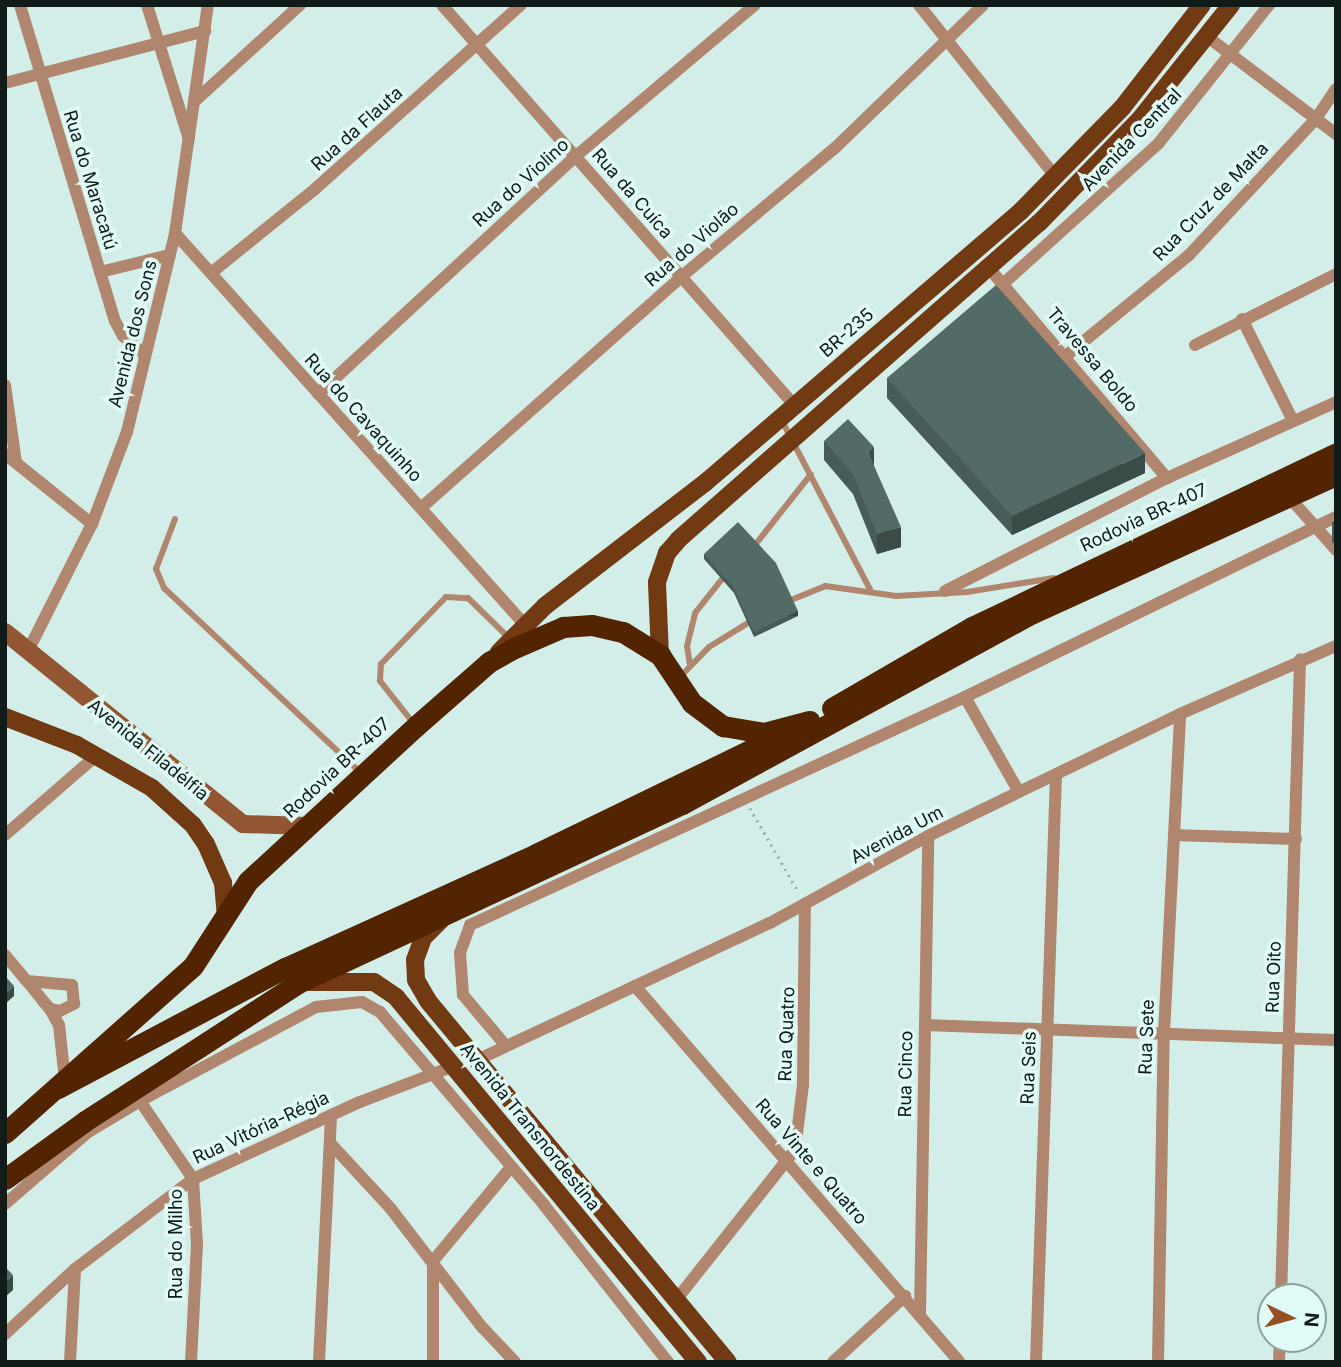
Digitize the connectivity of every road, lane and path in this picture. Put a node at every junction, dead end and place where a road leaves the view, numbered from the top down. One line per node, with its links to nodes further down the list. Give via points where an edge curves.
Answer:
1 (20, 5): 19 (street, Rua do Maracatú)
2 (147, 5): 16 (street)
3 (208, 5): 13 (street, Avenida dos Sons)
4 (300, 5): 22 (street)
5 (443, 5): 17 (street, Rua da Cuíca)
6 (521, 5): 17 (street, Rua da Flauta)
7 (755, 5): 26 (street, Rua do Violino)
8 (919, 5): 15 (street)
9 (983, 5): 15 (street, Rua do Violão)
10 (1202, 5): 27 (main road, BR-235 / BR-235, via 1122,108)
11 (1231, 5): 14 (main road)
12 (1269, 5): 18 (street, Avenida Central)
13 (205, 32): 16 (street); 22 (street, Avenida dos Sons)
14 (1209, 38): 18 (street); 30 (main road, via 1131,128)
15 (950, 40): 27 (street); 34 (street, Rua do Violão, via 835,148)
16 (158, 43): 19 (street); 25 (street)
17 (477, 45): 26 (street, Rua da Cuíca); 32 (street, Rua da Flauta, via 315,190)
18 (1231, 54): 23 (street); 35 (street, Avenida Central, via 1158,144)
19 (39, 72): 20 (street); 31 (street, Rua do Maracatú)
20 (5, 83)
21 (1336, 89): 23 (street, Rua Cruz de Malta)
22 (196, 100): 25 (street, Avenida dos Sons)
23 (1315, 120): 24 (street); 39 (street, Rua Cruz de Malta, via 1189,255)
24 (1336, 134)
25 (191, 144): 28 (street, Avenida dos Sons)
26 (576, 156): 34 (street, Rua da Cuíca); 41 (street, Rua do Violino)
27 (1056, 177): 43 (main road, BR-235 / BR-235)
28 (175, 233): 29 (street, Avenida dos Sons); 32 (street, Rua do Cavaquinho)
29 (170, 255): 31 (street); 38 (street, Avenida dos Sons)
30 (988, 267): 35 (street, Travessa Boldo); 46 (main road)
31 (100, 272): 38 (street, Rua do Maracatú, via 123,336)
32 (211, 273): 41 (street, Rua do Cavaquinho)
33 (1336, 274): 36 (street)
34 (681, 277): 43 (street, Rua da Cuíca); 53 (street, Rua do Violão)
35 (1003, 284): 39 (street, Travessa Boldo)
36 (1242, 319): 37 (street); 45 (street)
37 (1195, 345)
38 (145, 355): 56 (street, Avenida dos Sons, via 127,432)
39 (1067, 355): 51 (street, Travessa Boldo)
40 (5, 386): 48 (street)
41 (317, 394): 53 (street, Rua do Cavaquinho)
42 (1336, 402): 45 (street)
43 (795, 406): 44 (main road, BR-235 / BR-235)
44 (780, 417): 46 (lane); 66 (main road, BR-235 / BR-235)
45 (1293, 421): 51 (street)
46 (791, 438): 49 (lane); 71 (main road, via 694,522 667,553 657,582)
47 (1336, 453): 60 (highway, Rodovia BR-407)
48 (11, 458): 56 (street)
49 (811, 474): 58 (lane); 62 (lane)
50 (1336, 475): 52 (highway)
51 (1167, 478): 63 (street)
52 (1289, 497): 57 (street); 90 (highway, via 1033,613)
53 (421, 508): 66 (street, Rua do Cavaquinho)
54 (1336, 517): 57 (street)
55 (175, 519): 81 (lane, via 156,569 164,588)
56 (92, 524): 70 (street, Avenida dos Sons)
57 (1313, 528): 59 (street); 75 (street)
58 (755, 545)
59 (1336, 550)
60 (1076, 575): 63 (lane); 78 (highway, Rodovia BR-407, via 972,627)
61 (722, 579): 74 (lane, via 695,613)
62 (870, 589): 63 (lane, via 897,596); 64 (lane, via 825,586)
63 (945, 591)
64 (791, 600)
65 (748, 623): 74 (lane, via 709,647)
66 (525, 625): 68 (main road, BR-235 / BR-235)
67 (5, 632): 70 (street, Avenida Filadélfia)
68 (511, 640): 73 (main road, BR-235 / BR-235); 79 (lane, via 468,598 446,597 381,664 380,681)
69 (1336, 646): 72 (street, Avenida Um)
70 (28, 651): 85 (street, Avenida Filadélfia, via 243,824)
71 (660, 655): 73 (highway, Rodovia BR-407, via 633,635 581,625 545,634); 74 (highway)
72 (1300, 659): 76 (street, Avenida Um); 89 (street, Rua Oito)
73 (489, 662): 79 (highway, Rodovia BR-407)
74 (684, 673): 78 (highway, via 700,712 733,730 764,733)
75 (965, 697): 83 (street); 84 (street)
76 (1180, 714): 82 (street, Avenida Um); 87 (street, Rua Sete)
77 (5, 717): 80 (main road)
78 (809, 720): 108 (highway, via 537,854 296,962)
79 (416, 726): 81 (highway, Rodovia BR-407)
80 (96, 756): 86 (street); 93 (main road, via 137,776 193,825 216,863)
81 (362, 775): 85 (highway, Rodovia BR-407)
82 (1056, 775): 83 (street, Avenida Um); 100 (street, Rua Seis)
83 (1018, 792): 88 (street, Avenida Um)
84 (745, 799): 90 (street); 91 (path)
85 (307, 826): 93 (highway, Rodovia BR-407, via 248,881)
86 (5, 835)
87 (1174, 835): 89 (street); 101 (street, Rua Sete)
88 (928, 836): 91 (street, Avenida Um); 99 (street, Rua Cinco)
89 (1296, 839): 102 (street, Rua Oito)
90 (533, 884): 92 (highway); 104 (street, via 470,925 461,940 463,995)
91 (805, 905): 97 (street, Avenida Um); 113 (street, Rua Quatro, via 802,1110)
92 (452, 911): 96 (highway); 105 (main road, Avenida Transnordestina, via 423,938 414,971 428,1001)
93 (226, 915): 108 (highway, Rodovia BR-407, via 192,967)
94 (5, 955): 95 (street)
95 (27, 981): 98 (street); 98 (street, via 72,985 74,1004 60,1011)
96 (299, 983): 106 (main road, Avenida Transnordestina, via 357,979 385,987); 115 (highway, via 85,1121)
97 (635, 986): 104 (street, Avenida Um); 113 (street, Rua Vinte e Quatro)
98 (50, 1009): 108 (street, via 60,1025)
99 (925, 1025): 100 (street); 123 (street, Rua Cinco)
100 (1048, 1029): 101 (street); 135 (street, Rua Seis)
101 (1164, 1033): 102 (street); 136 (street, Rua Sete)
102 (1290, 1038): 103 (street); 120 (street, Rua Oito)
103 (1336, 1040)
104 (506, 1046): 105 (street, Avenida Um)
105 (477, 1060): 122 (main road, Avenida Transnordestina)
106 (454, 1066): 107 (street, Rua Vitória-Régia); 131 (main road, Avenida Transnordestina)
107 (430, 1074): 109 (street, via 380,1012 349,1001 299,1015); 110 (street, Rua Vitória-Régia); 114 (street)
108 (62, 1084): 111 (highway)
109 (140, 1101): 116 (street, Rua do Milho); 117 (street, via 88,1132)
110 (331, 1115): 112 (street); 116 (street, Rua Vitória-Régia)
111 (5, 1133)
112 (332, 1144): 118 (street); 127 (street)
113 (789, 1163): 121 (street, Rua Vinte e Quatro); 122 (street)
114 (511, 1167): 118 (street); 130 (street)
115 (5, 1179)
116 (193, 1180): 119 (street, Rua Vitória-Régia); 126 (street, Rua do Milho, via 197,1244)
117 (5, 1204)
118 (433, 1261): 128 (street); 129 (street, via 482,1327)
119 (75, 1269): 124 (street, Rua Vitória-Régia); 125 (street)
120 (1282, 1283)
121 (905, 1296): 123 (street, Rua Vinte e Quatro); 133 (street)
122 (676, 1300): 132 (main road, Avenida Transnordestina)
123 (920, 1313): 134 (street, Rua Vinte e Quatro)
124 (5, 1334)
125 (70, 1362)
126 (191, 1362)
127 (319, 1362)
128 (433, 1362)
129 (515, 1362)
130 (668, 1362)
131 (698, 1362)
132 (728, 1362)
133 (833, 1362)
134 (959, 1362)
135 (1036, 1362)
136 (1158, 1362)

